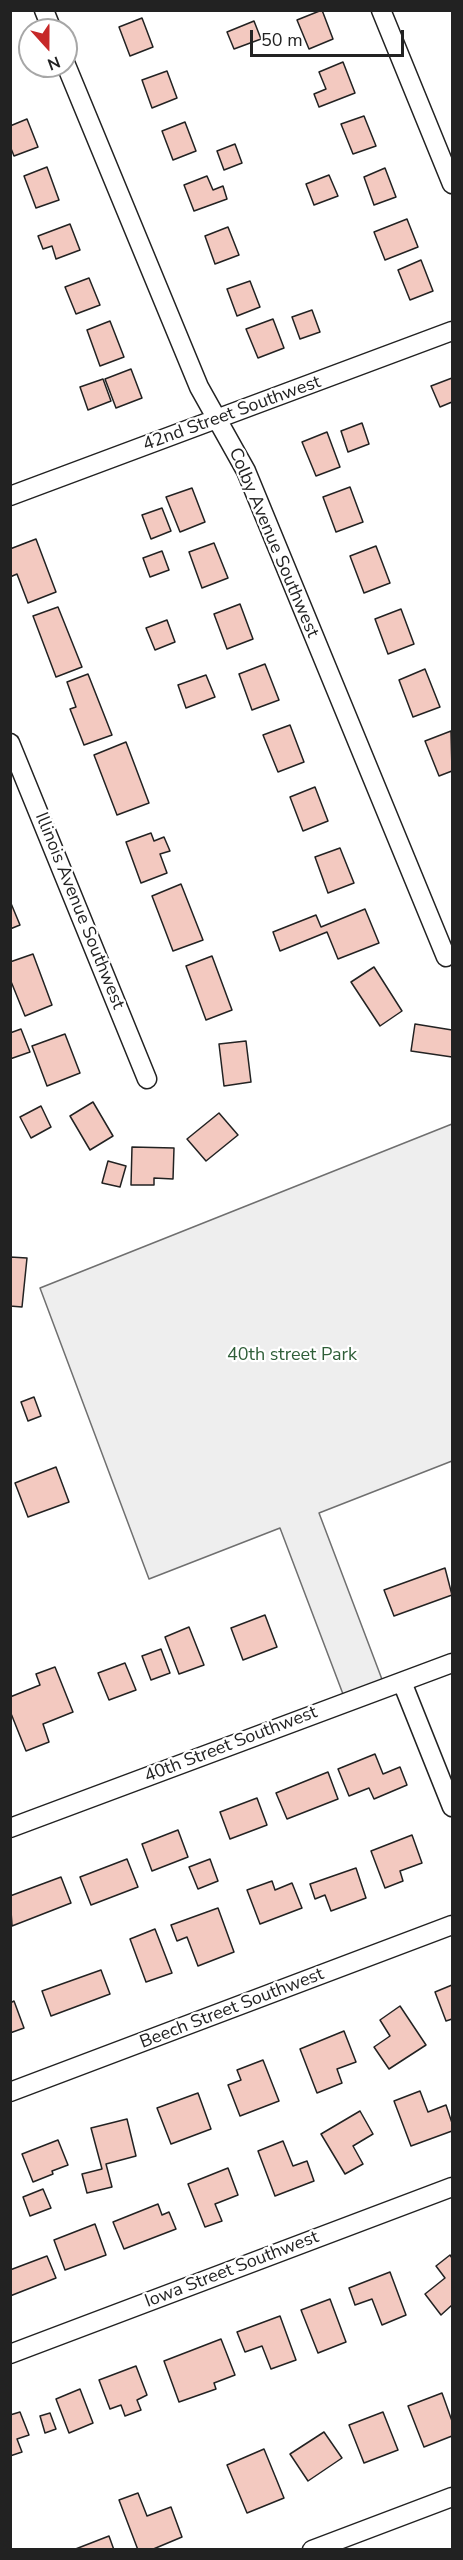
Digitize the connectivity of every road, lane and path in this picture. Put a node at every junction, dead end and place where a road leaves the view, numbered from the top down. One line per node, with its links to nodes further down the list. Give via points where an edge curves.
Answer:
1 (381, 10): 3 (street)
2 (71, 78): 5 (street, Colby Avenue Southwest, via 199,387)
3 (453, 184)
4 (453, 332): 5 (street, 42nd Street Southwest)
5 (218, 420): 6 (street, 42nd Street Southwest); 8 (street, Colby Avenue Southwest, via 246,471)
6 (10, 496)
7 (10, 743): 9 (street, Illinois Avenue Southwest)
8 (446, 957)
9 (147, 1079)
10 (453, 1663): 11 (street, 40th Street Southwest)
11 (402, 1682): 12 (street); 13 (street, 40th Street Southwest)
12 (453, 1807)
13 (10, 1828)
14 (453, 1925): 15 (street, Beech Street Southwest)
15 (10, 2092)
16 (453, 2187): 17 (street, Iowa Street Southwest)
17 (10, 2354)
18 (453, 2497): 19 (street)
19 (312, 2550)

